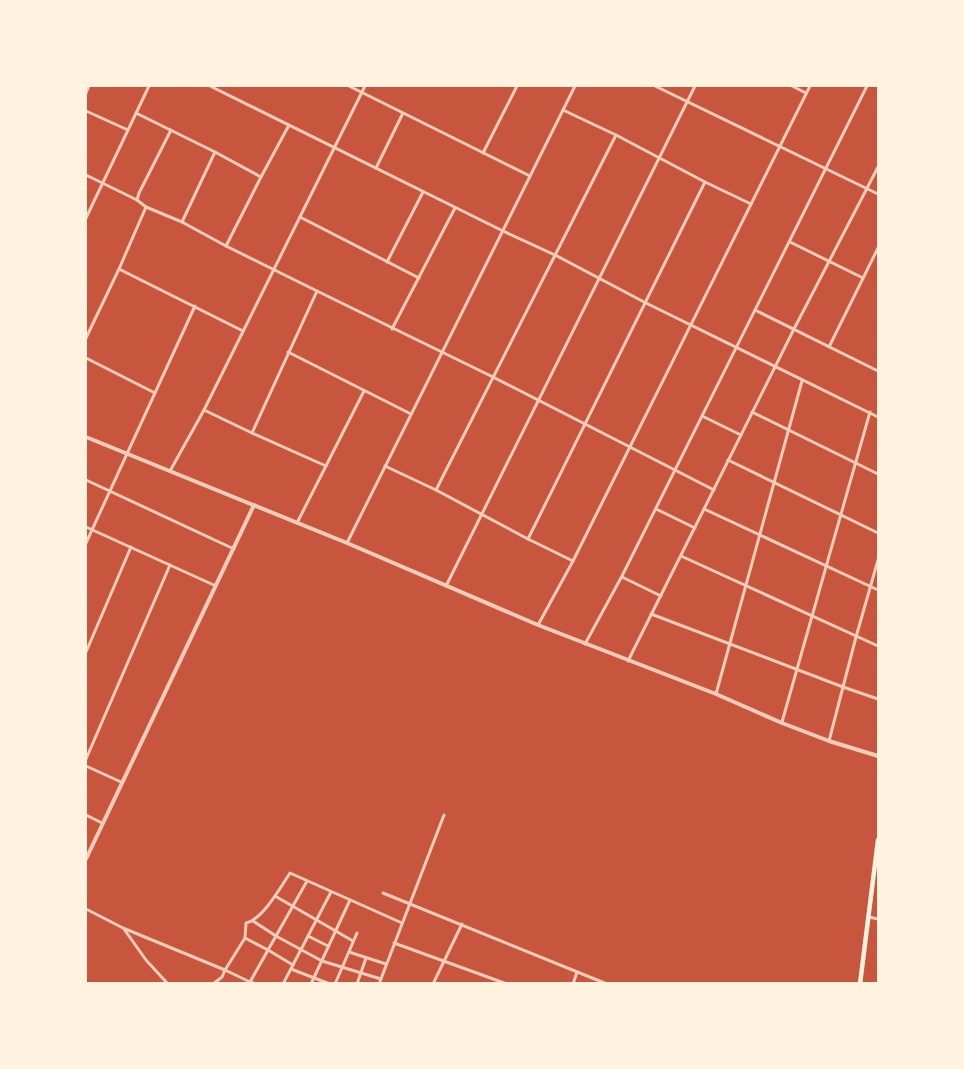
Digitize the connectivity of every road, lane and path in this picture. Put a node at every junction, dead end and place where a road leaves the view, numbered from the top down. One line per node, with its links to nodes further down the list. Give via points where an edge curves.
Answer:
1 (89, 86): 14 (street)
2 (149, 86): 19 (street)
3 (212, 86): 21 (street)
4 (349, 86): 13 (street)
5 (365, 86): 13 (street)
6 (517, 86): 28 (street)
7 (575, 86): 17 (street)
8 (655, 86): 16 (street)
9 (695, 86): 16 (street)
10 (792, 86): 15 (street)
11 (810, 86): 15 (street)
12 (867, 86): 32 (street)
13 (362, 92): 20 (street); 26 (street)
14 (86, 93)
15 (806, 93): 25 (street)
16 (687, 101): 25 (street); 29 (street)
17 (563, 110): 24 (street); 34 (street)
18 (86, 111): 22 (street)
19 (136, 113): 22 (street); 23 (street)
20 (403, 113): 28 (street); 31 (street)
21 (290, 125): 26 (street); 35 (street)
22 (128, 130): 37 (street)
23 (171, 130): 27 (street); 41 (street)
24 (616, 135): 29 (street); 52 (street)
25 (780, 146): 32 (street); 42 (street)
26 (334, 147): 31 (street); 45 (street)
27 (215, 152): 35 (street); 47 (street)
28 (483, 153): 34 (street)
29 (660, 157): 36 (street); 58 (street)
30 (879, 167): 38 (street)
31 (376, 168): 39 (street)
32 (827, 169): 38 (street); 49 (street)
33 (86, 175): 37 (street)
34 (530, 176): 48 (street)
35 (261, 177): 50 (street)
36 (705, 182): 42 (street); 61 (street)
37 (102, 184): 41 (street); 46 (street)
38 (867, 188): 40 (street); 53 (street)
39 (423, 192): 44 (street); 54 (street)
40 (879, 194)
41 (137, 200): 43 (street)
42 (751, 204): 64 (street)
43 (146, 207): 47 (street); 55 (street)
44 (455, 207): 48 (street); 57 (street)
45 (300, 216): 54 (street); 56 (street)
46 (86, 218)
47 (182, 222): 50 (street)
48 (502, 231): 52 (street); 72 (street)
49 (790, 242): 53 (street); 63 (street)
50 (226, 246): 56 (street)
51 (879, 248): 59 (street)
52 (555, 255): 58 (street); 76 (street)
53 (829, 261): 59 (street); 66 (street)
54 (387, 262): 57 (street)
55 (119, 268): 62 (street); 68 (street)
56 (274, 269): 60 (street); 67 (street)
57 (419, 278): 65 (street)
58 (600, 278): 61 (street); 80 (street)
59 (863, 278): 70 (street)
60 (317, 291): 65 (street); 71 (street)
61 (646, 303): 64 (street); 87 (street)
62 (195, 306): 67 (street); 79 (street)
63 (755, 310): 66 (street); 69 (street)
64 (691, 324): 69 (street); 92 (street)
65 (392, 329): 72 (street)
66 (794, 329): 70 (street); 74 (street)
67 (243, 331): 81 (street)
68 (86, 338)
69 (737, 347): 74 (street); 85 (street)
70 (829, 347): 75 (street)
71 (288, 352): 78 (street); 89 (street)
72 (442, 353): 76 (street); 84 (street)
73 (86, 358): 79 (street)
74 (775, 367): 77 (street); 82 (street)
75 (879, 371)
76 (493, 377): 80 (street); 103 (street)
77 (802, 381): 83 (street); 88 (street)
78 (364, 391): 84 (street); 96 (street)
79 (155, 393): 93 (street)
80 (539, 401): 87 (street); 109 (street)
81 (204, 410): 89 (street); 99 (street)
82 (752, 412): 88 (street); 90 (street)
83 (870, 412): 86 (street); 95 (street)
84 (411, 414): 97 (street)
85 (702, 416): 90 (street); 98 (street)
86 (879, 417)
87 (586, 424): 92 (street); 117 (street)
88 (789, 430): 95 (street); 102 (street)
89 (252, 433): 96 (street)
90 (741, 435): 94 (street)
91 (86, 437): 93 (street)
92 (630, 448): 98 (street); 124 (street)
93 (126, 453): 99 (street); 105 (street)
94 (728, 460): 102 (street); 104 (street)
95 (856, 462): 100 (street); 110 (street)
96 (326, 466): 111 (street)
97 (385, 466): 103 (street); 119 (street)
98 (675, 470): 104 (street); 107 (street)
99 (171, 471): 106 (street)
100 (879, 474)
101 (86, 480): 105 (street)
102 (774, 483): 110 (street); 116 (street)
103 (436, 490): 109 (street)
104 (714, 490): 108 (street)
105 (109, 492): 114 (street); 121 (street)
106 (254, 505): 111 (street); 121 (street)
107 (656, 509): 113 (street); 127 (street)
108 (704, 509): 113 (street); 116 (street)
109 (482, 514): 117 (street); 128 (street)
110 (841, 515): 115 (street); 126 (street)
111 (297, 523): 119 (street)
112 (86, 527): 114 (street)
113 (695, 528): 122 (street)
114 (92, 530): 118 (street); 120 (street)
115 (879, 533)
116 (760, 535): 126 (street); 130 (street)
117 (528, 539): 124 (street)
118 (86, 543)
119 (347, 543): 128 (street)
120 (131, 547): 125 (street); 141 (street)
121 (234, 549): 129 (street)
122 (680, 556): 130 (street); 133 (street)
123 (879, 560): 131 (street)
124 (573, 561): 136 (street)
125 (170, 565): 129 (street); 150 (street)
126 (826, 566): 131 (street); 135 (street)
127 (622, 576): 133 (street); 138 (street)
128 (446, 585): 136 (street)
129 (216, 586): 152 (street)
130 (746, 586): 135 (street); 139 (street)
131 (871, 587): 132 (street); 137 (street)
132 (879, 590)
133 (661, 596): 134 (street)
134 (651, 614): 139 (street); 142 (street)
135 (812, 617): 137 (street); 143 (street)
136 (538, 625): 138 (street)
137 (856, 637): 140 (street); 144 (street)
138 (585, 644): 142 (street)
139 (730, 644): 143 (street); 145 (street)
140 (879, 646)
141 (86, 652)
142 (628, 661): 145 (street)
143 (797, 670): 144 (street); 147 (street)
144 (843, 687): 146 (street); 148 (street)
145 (716, 694): 147 (street)
146 (879, 699)
147 (782, 723): 148 (street)
148 (829, 741): 149 (street)
149 (879, 756)
150 (86, 759)
151 (86, 766): 152 (street)
152 (121, 782): 155 (street)
153 (86, 815): 155 (street)
154 (444, 815): 163 (street)
155 (102, 823): 157 (street)
156 (879, 840): 166 (highway)
157 (86, 859)
158 (307, 881): 159 (street); 161 (street, via 290,873); 164 (street)
159 (332, 892): 162 (street); 168 (street)
160 (383, 893): 163 (street)
161 (275, 896): 164 (street); 169 (street)
162 (350, 900): 170 (street); 173 (street)
163 (410, 904): 170 (street); 171 (street)
164 (293, 907): 168 (street); 175 (street)
165 (86, 909): 172 (street)
166 (869, 917): 167 (street); 209 (highway)
167 (879, 919)
168 (317, 920): 173 (street); 176 (street)
169 (253, 921): 175 (street); 177 (street, via 246,923)
170 (402, 923): 179 (street)
171 (462, 924): 186 (street); 191 (street)
172 (123, 928): 190 (street); 196 (street)
173 (336, 931): 178 (street); 180 (street)
174 (357, 933): 178 (street)
175 (276, 936): 181 (street); 182 (street)
176 (308, 936): 180 (street); 182 (street)
177 (245, 938): 181 (street); 190 (street)
178 (353, 941): 183 (street)
179 (394, 944): 186 (street); 187 (street)
180 (329, 946): 185 (street)
181 (268, 950): 188 (street); 195 (street)
182 (301, 950): 185 (street); 188 (street)
183 (349, 952): 184 (street); 189 (street)
184 (366, 958): 187 (street); 192 (street)
185 (322, 961): 189 (street); 193 (street)
186 (444, 961): 205 (street); 206 (street)
187 (386, 964): 194 (street)
188 (292, 967): 193 (street); 199 (street)
189 (342, 967): 192 (street); 202 (street)
190 (225, 970): 195 (street); 197 (street)
191 (577, 972): 207 (street); 208 (street)
192 (361, 973): 194 (street); 203 (street)
193 (314, 977): 200 (street); 201 (street)
194 (381, 979): 204 (street)
195 (250, 982): 198 (street)
196 (168, 984)
197 (213, 984)
198 (258, 984)
199 (284, 984)
200 (311, 984)
201 (330, 984)
202 (335, 984)
203 (357, 984)
204 (379, 984)
205 (433, 984)
206 (507, 984)
207 (573, 984)
208 (608, 984)
209 (860, 984)

